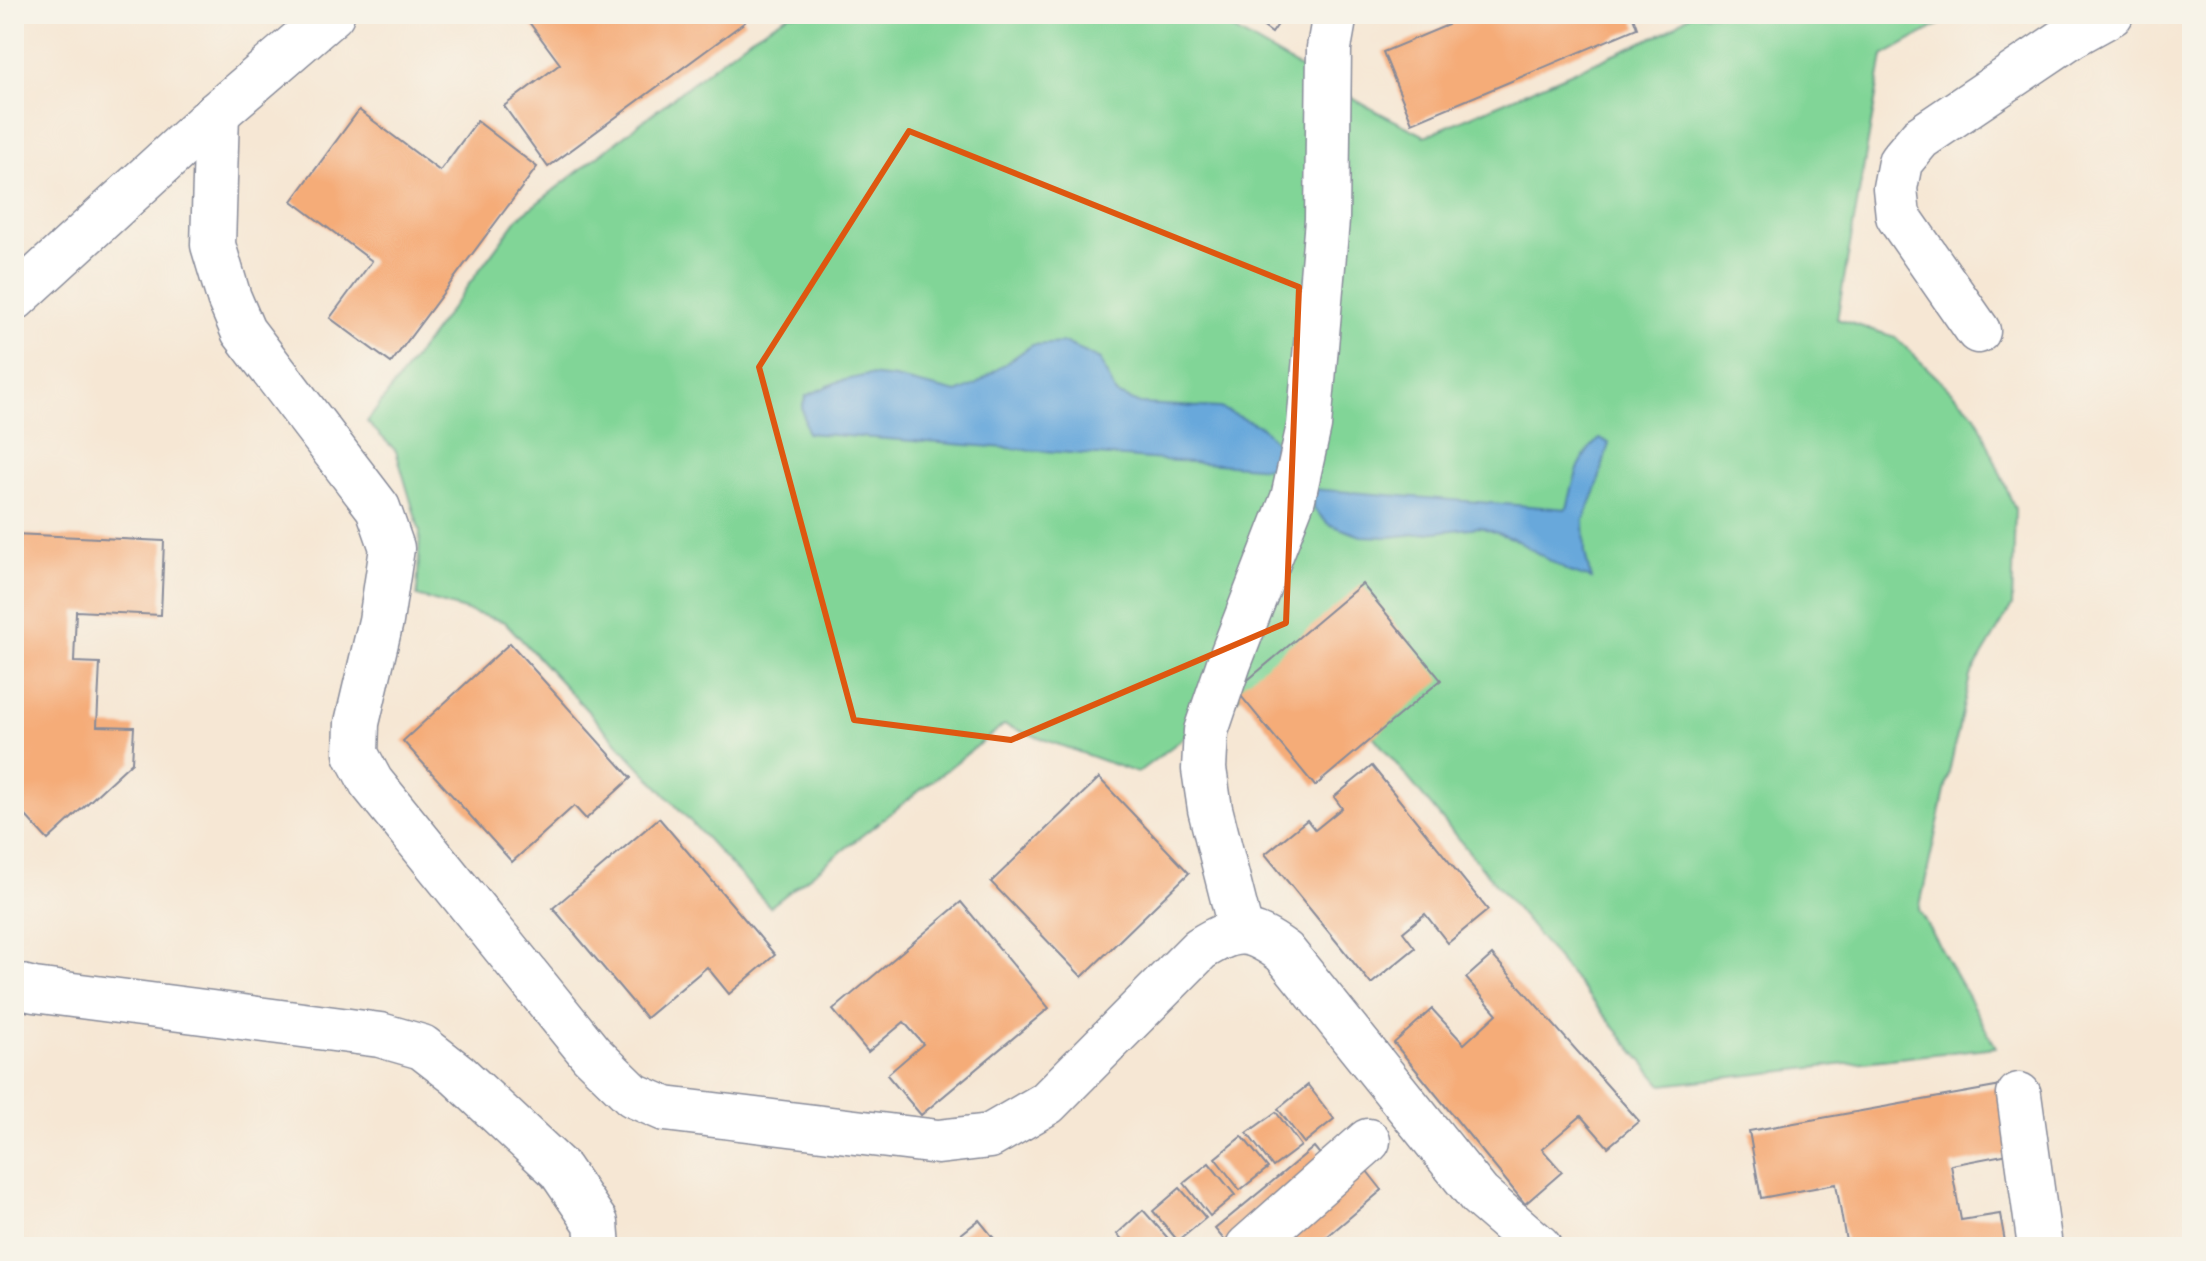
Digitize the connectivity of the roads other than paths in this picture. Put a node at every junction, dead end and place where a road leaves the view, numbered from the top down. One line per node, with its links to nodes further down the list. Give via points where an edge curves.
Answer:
1 (332, 14): 4 (street)
2 (1335, 14): 7 (street, via 1329,48 1327,220 1309,426 1293,498 1206,731 1210,809)
3 (2111, 14): 6 (street, via 1920,138 1900,162 1895,188 1898,216)
4 (217, 113): 5 (street); 7 (street, via 213,245 229,298 243,331 378,508 392,548 357,723 356,754 371,782 581,1042 633,1095 665,1109 938,1142 990,1136 1047,1103 1200,949)
5 (14, 299)
6 (1978, 331)
7 (1241, 931): 13 (street, via 1263,936 1284,952 1479,1195)
8 (14, 985): 12 (street, via 380,1035 422,1047 560,1170 596,1223)
9 (2019, 1095): 14 (street)
10 (1368, 1141): 11 (street)
11 (1254, 1245)
12 (598, 1247)
13 (1539, 1247)
14 (2040, 1247)

